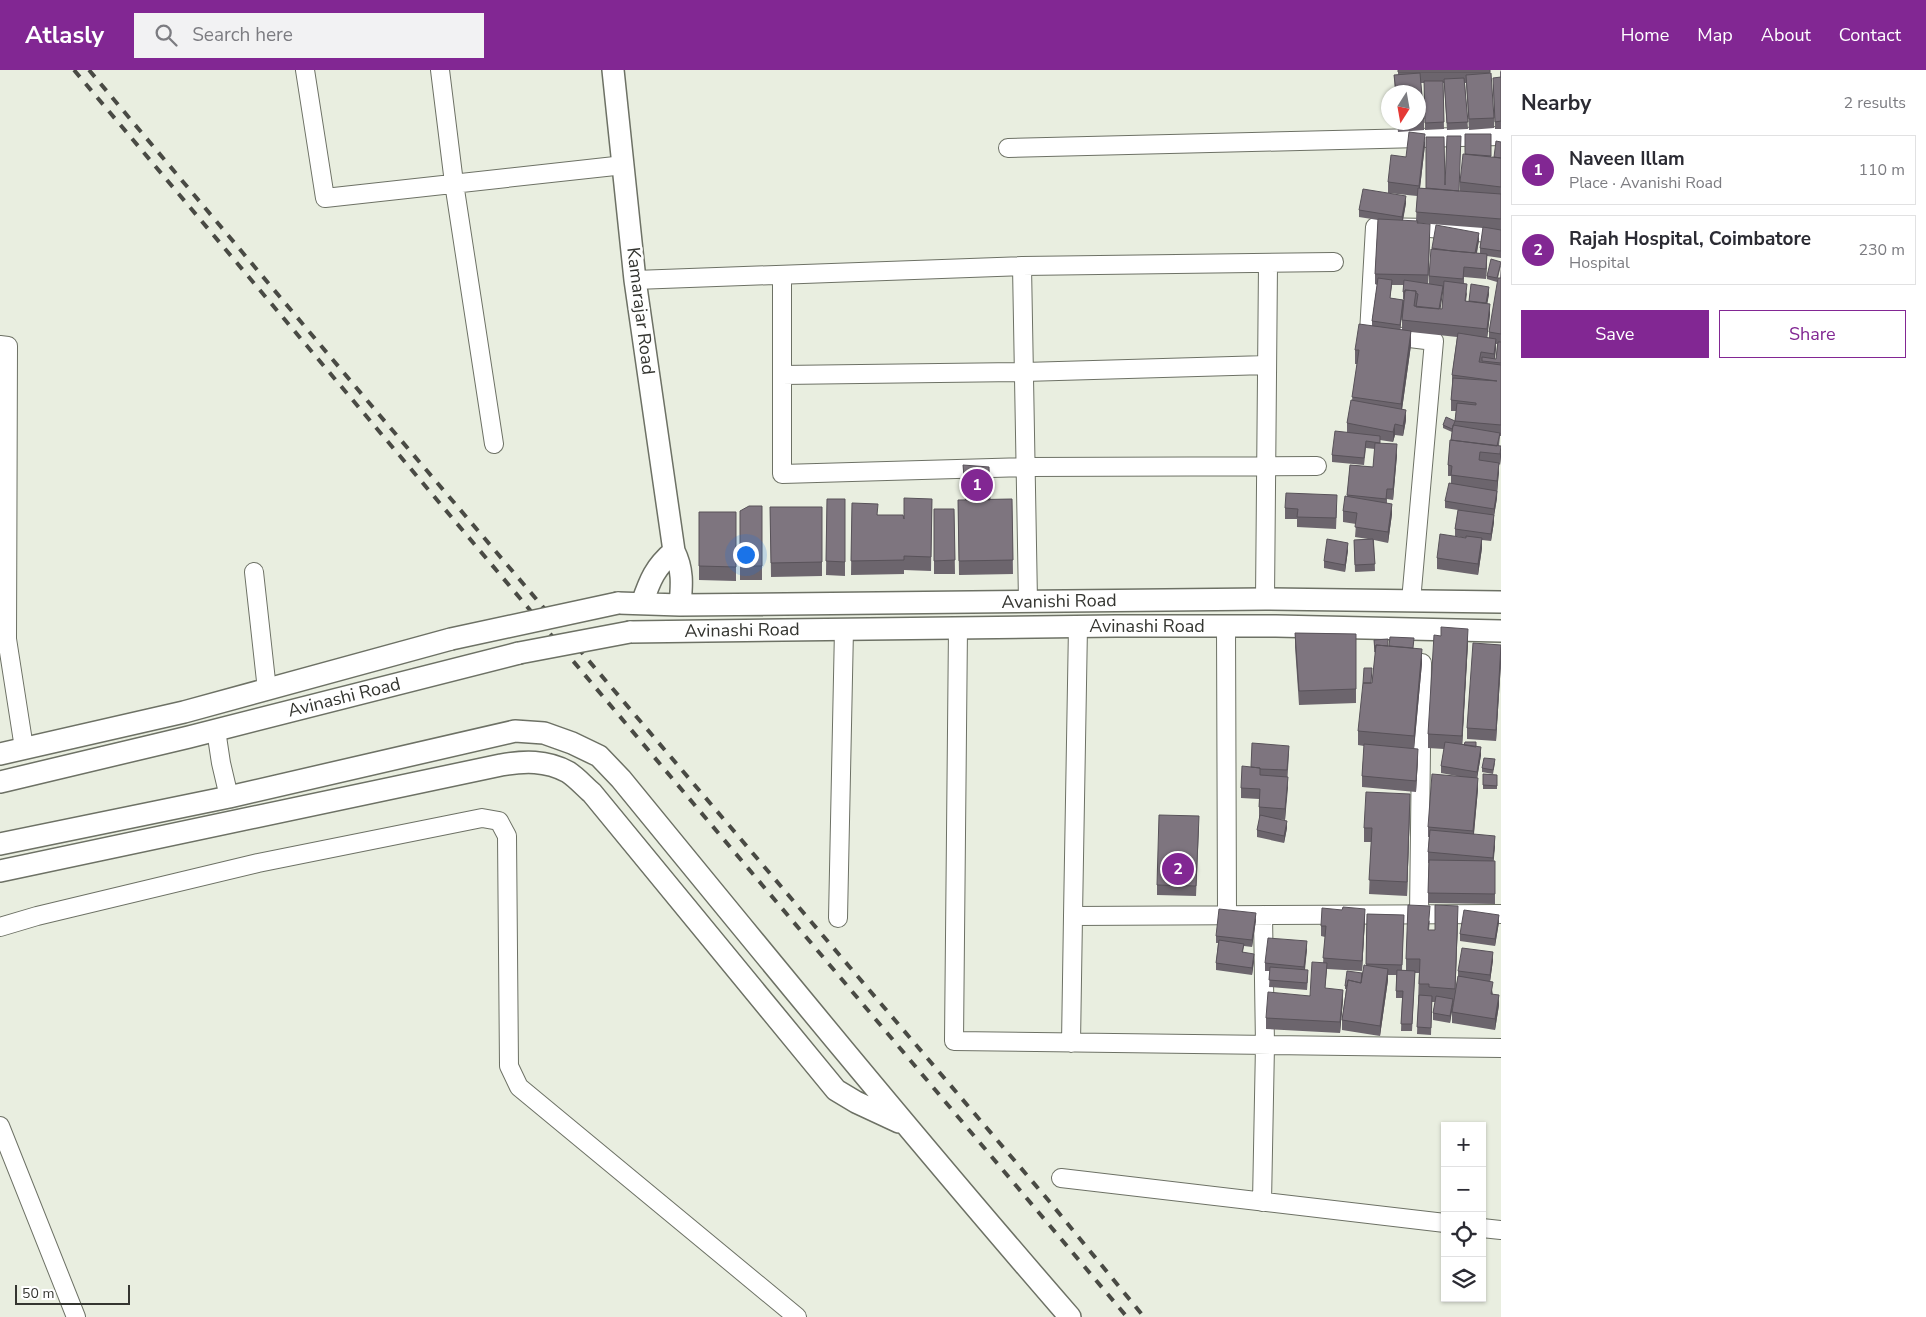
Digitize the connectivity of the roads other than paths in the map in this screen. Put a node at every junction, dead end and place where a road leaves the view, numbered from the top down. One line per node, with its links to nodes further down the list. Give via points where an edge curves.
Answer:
1 (305, 70): 7 (street, via 325,198)
2 (440, 70): 7 (street)
3 (613, 70): 6 (main road, Kamarajar Road)
4 (1501, 136): 5 (street)
5 (1008, 148)
6 (624, 165): 7 (street); 13 (main road, Kamarajar Road)
7 (454, 184): 18 (street)
8 (1501, 234): 28 (street, via 1374,227 1369,333 1434,342)
9 (1334, 262): 10 (street)
10 (1268, 264): 11 (street); 15 (street)
11 (1022, 266): 12 (street); 16 (street)
12 (782, 275): 13 (street); 17 (street)
13 (636, 280): 23 (main road, Kamarajar Road)
14 (0, 345): 22 (street, via 8,346)
15 (1268, 365): 16 (street); 19 (street)
16 (1024, 372): 17 (street); 21 (street)
17 (782, 375): 21 (street, via 782,474)
18 (494, 444)
19 (1266, 466): 20 (street); 21 (street); 25 (street)
20 (1317, 466)
21 (1026, 467): 27 (street)
22 (4, 537): 41 (street)
23 (674, 551): 32 (main road, via 653,574); 33 (main road, Kamarajar Road, via 682,578)
24 (254, 572): 43 (street)
25 (1265, 599): 26 (main road, Avanishi Road); 28 (main road, Avanishi Road)
26 (1116, 600): 27 (main road, Avanishi Road); 35 (main road)
27 (1028, 601): 30 (main road, Avanishi Road)
28 (1411, 601): 31 (main road, Avanishi Road)
29 (618, 602): 32 (main road, Avanishi Road); 43 (main road, Avinashi Road, bridge, via 451,639)
30 (978, 602): 33 (main road, Avanishi Road); 37 (main road)
31 (1501, 602)
32 (642, 604): 33 (main road, Avanishi Road)
33 (680, 605)
34 (1078, 626): 35 (main road, Avinashi Road); 37 (main road, Avinashi Road); 55 (street)
35 (1116, 626): 36 (main road, Avinashi Road)
36 (1226, 626): 40 (main road, Avinashi Road); 53 (street)
37 (980, 627): 38 (main road, Avinashi Road)
38 (958, 628): 39 (main road, Avinashi Road); 58 (street, via 954,1042)
39 (844, 629): 44 (main road, Avinashi Road, bridge, via 630,632 519,653); 56 (street)
40 (1501, 631)
41 (3, 639): 45 (street)
42 (1422, 663): 51 (street)
43 (267, 690): 45 (main road, Avinashi Road)
44 (216, 730): 47 (main road, Avinashi Road); 48 (street)
45 (24, 748): 46 (main road, Avinashi Road)
46 (0, 754)
47 (0, 782)
48 (229, 797): 49 (main road); 62 (main road, via 515,731 544,733 578,746 598,756 621,779)
49 (0, 844)
50 (0, 872): 62 (main road, via 501,765 524,761 548,764 569,772 592,793 836,1090)
51 (1419, 914): 52 (street); 54 (street)
52 (1501, 914)
53 (1227, 915): 54 (street); 55 (street)
54 (1263, 915): 59 (street)
55 (1074, 916): 58 (street)
56 (838, 918)
57 (0, 927): 69 (street, via 258,863 482,818 499,821 507,836 509,1066 519,1088)
58 (1071, 1043): 59 (street)
59 (1265, 1046): 60 (street); 64 (street)
60 (1501, 1048)
61 (0, 1126): 68 (street)
62 (908, 1127): 70 (main road)
63 (1061, 1178): 64 (street)
64 (1262, 1202): 65 (street)
65 (1441, 1223)
66 (1486, 1228): 67 (street)
67 (1501, 1230)
68 (76, 1317)
69 (797, 1317)
70 (1070, 1317)

